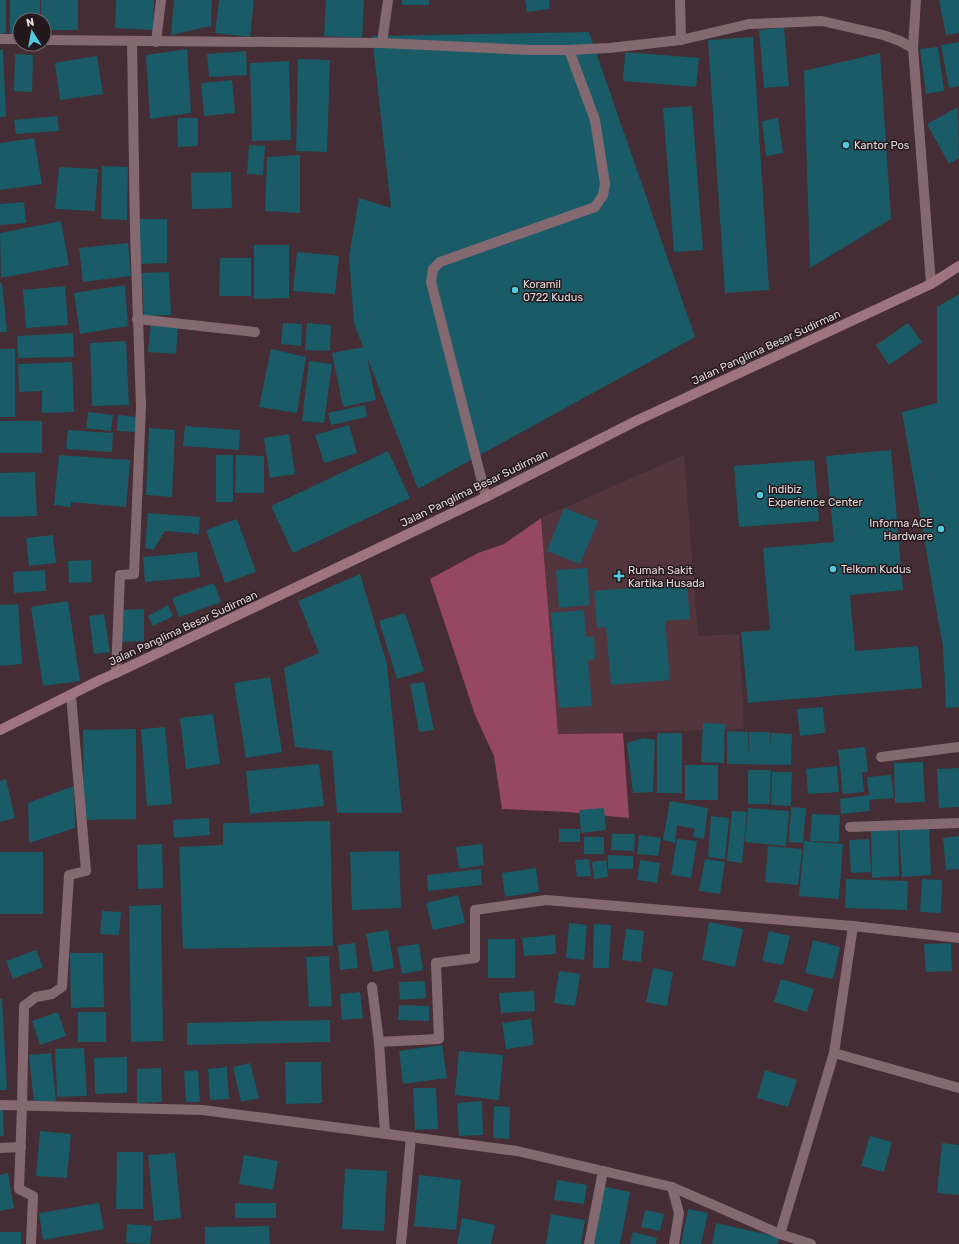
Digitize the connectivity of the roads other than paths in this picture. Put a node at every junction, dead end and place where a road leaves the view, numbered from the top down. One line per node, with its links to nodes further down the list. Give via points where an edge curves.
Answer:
1 (161, 0): 10 (street)
2 (388, 0): 11 (street)
3 (680, 0): 8 (street)
4 (916, 0): 12 (street)
5 (0, 39): 6 (street)
6 (12, 39)
7 (52, 40): 9 (street)
8 (681, 40): 12 (street, via 749,24 822,21 883,35); 13 (street)
9 (132, 41): 10 (street); 16 (street)
10 (156, 42): 11 (street)
11 (382, 43): 13 (street)
12 (913, 48): 15 (street)
13 (569, 50): 18 (street, via 595,120 605,184 603,195 595,207 440,262 433,269 431,282)
14 (959, 266): 15 (main road, Jalan Panglima Besar Sudirman)
15 (931, 284): 18 (main road, Jalan Panglima Besar Sudirman, via 638,420)
16 (137, 319): 17 (street); 19 (street, via 141,406 134,574 120,575)
17 (255, 332)
18 (486, 497): 19 (main road, Jalan Panglima Besar Sudirman)
19 (116, 674): 20 (main road, Jalan Panglima Besar Sudirman)
20 (71, 695): 21 (main road, Jalan Panglima Besar Sudirman); 33 (street, via 86,871 69,875 62,987 52,994 36,997 24,1006)
21 (0, 730)
22 (959, 747): 23 (street)
23 (881, 757)
24 (959, 824): 25 (street)
25 (850, 827)
26 (853, 926): 27 (street); 29 (street, via 546,900 475,910 475,958 436,963 439,1039); 30 (street)
27 (959, 938)
28 (372, 987): 29 (street)
29 (379, 1042): 34 (street)
30 (834, 1053): 31 (street); 40 (street)
31 (959, 1088)
32 (0, 1106): 33 (street)
33 (22, 1106): 34 (street, via 203,1110); 36 (street)
34 (385, 1134): 35 (street)
35 (411, 1137): 38 (street, via 517,1151); 42 (street)
36 (21, 1147): 37 (street); 41 (street, via 19,1189 34,1196)
37 (0, 1148)
38 (603, 1172): 39 (street); 43 (street)
39 (672, 1187): 40 (street); 44 (street, via 680,1213)
40 (780, 1234): 45 (street)
41 (31, 1244)
42 (401, 1244)
43 (589, 1244)
44 (674, 1244)
45 (811, 1244)

